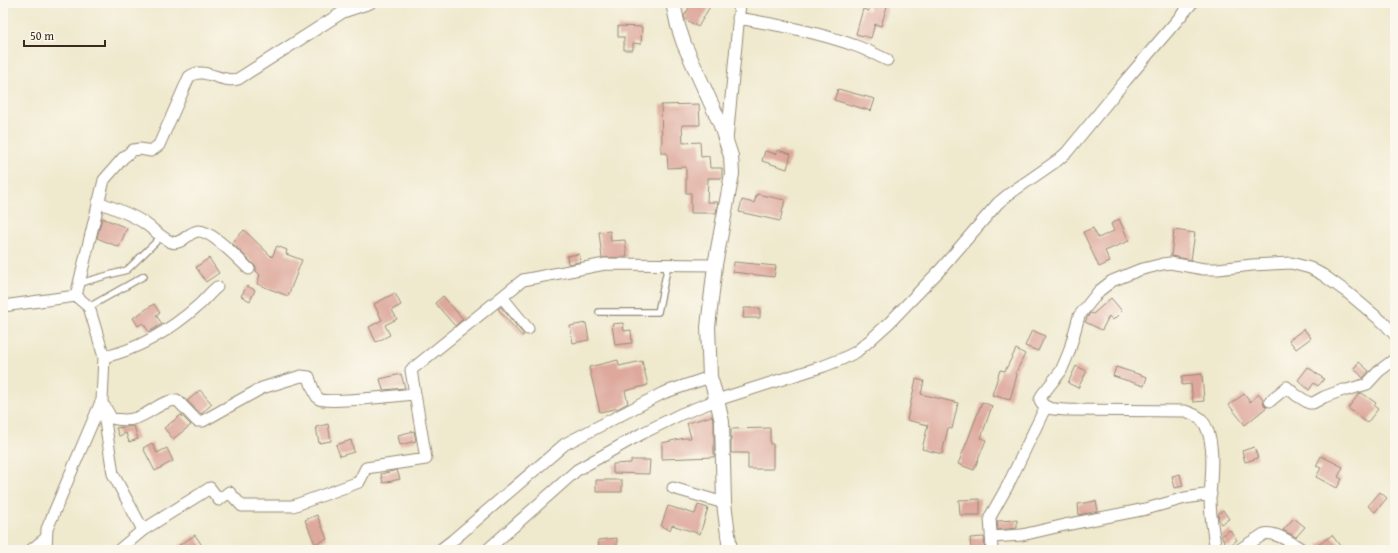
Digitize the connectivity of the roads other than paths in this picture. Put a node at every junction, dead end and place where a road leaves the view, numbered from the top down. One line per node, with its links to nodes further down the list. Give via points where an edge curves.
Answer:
1 (370, 3): 8 (street, via 343,12 238,79 225,80 202,73 192,74 159,145 151,151 133,150 123,158 104,180)
2 (673, 3): 7 (street, via 684,44)
3 (740, 3): 5 (street)
4 (1192, 3): 25 (street, via 1067,152 998,204 941,269 869,342 842,359 773,383 739,392)
5 (738, 18): 6 (street, via 818,34 856,46); 7 (street)
6 (887, 60)
7 (726, 141): 11 (street, via 731,156 732,174)
8 (98, 202): 9 (street, via 144,222); 14 (street)
9 (162, 236): 12 (street, via 171,242 177,242 198,231 206,233 223,244); 14 (lane, via 127,270)
10 (668, 265): 11 (street); 17 (street, via 605,264 523,280); 20 (lane, via 658,312)
11 (715, 265): 25 (street, via 708,327)
12 (249, 269)
13 (144, 276): 19 (lane)
14 (80, 283): 16 (street)
15 (218, 287): 23 (street, via 182,319 155,337 128,350)
16 (76, 296): 18 (street); 19 (street)
17 (502, 297): 21 (street); 26 (street, via 411,370)
18 (3, 306)
19 (89, 307): 23 (street)
20 (599, 312)
21 (528, 330)
22 (1395, 335): 29 (street, via 1348,293 1310,268 1291,263 1218,269 1163,264 1112,281 1099,291 1079,316 1061,371 1040,398)
23 (104, 357): 27 (street)
24 (1395, 359): 28 (street, via 1367,384 1343,390 1313,403 1296,395 1287,387)
25 (714, 389): 32 (street, via 722,422); 39 (street, via 663,393 565,444); 40 (street, via 681,414 576,470)
26 (415, 394): 27 (street, via 323,401 317,398 308,377 301,376 262,388 203,421 197,421 177,400 168,400 136,418 121,420 111,418); 33 (street, via 426,459 366,468 359,482 293,506 242,506 229,492 219,500 210,488)
27 (102, 401): 33 (street, via 113,474); 34 (street, via 47,529)
28 (1270, 401)
29 (1045, 408): 31 (street, via 1185,411 1193,414 1205,424 1210,438); 35 (street, via 1008,486 990,517)
30 (673, 488): 32 (street)
31 (1211, 494): 35 (street, via 1022,535); 43 (street)
32 (724, 503): 41 (street)
33 (143, 530): 38 (street)
34 (46, 538): 36 (street); 37 (street)
35 (991, 538): 42 (street)
36 (31, 550)
37 (46, 550)
38 (119, 550)
39 (440, 550)
40 (488, 550)
41 (730, 550)
42 (992, 550)
43 (1216, 550)
44 (1239, 550): 45 (street, via 1268,533 1275,534)
45 (1303, 550)

